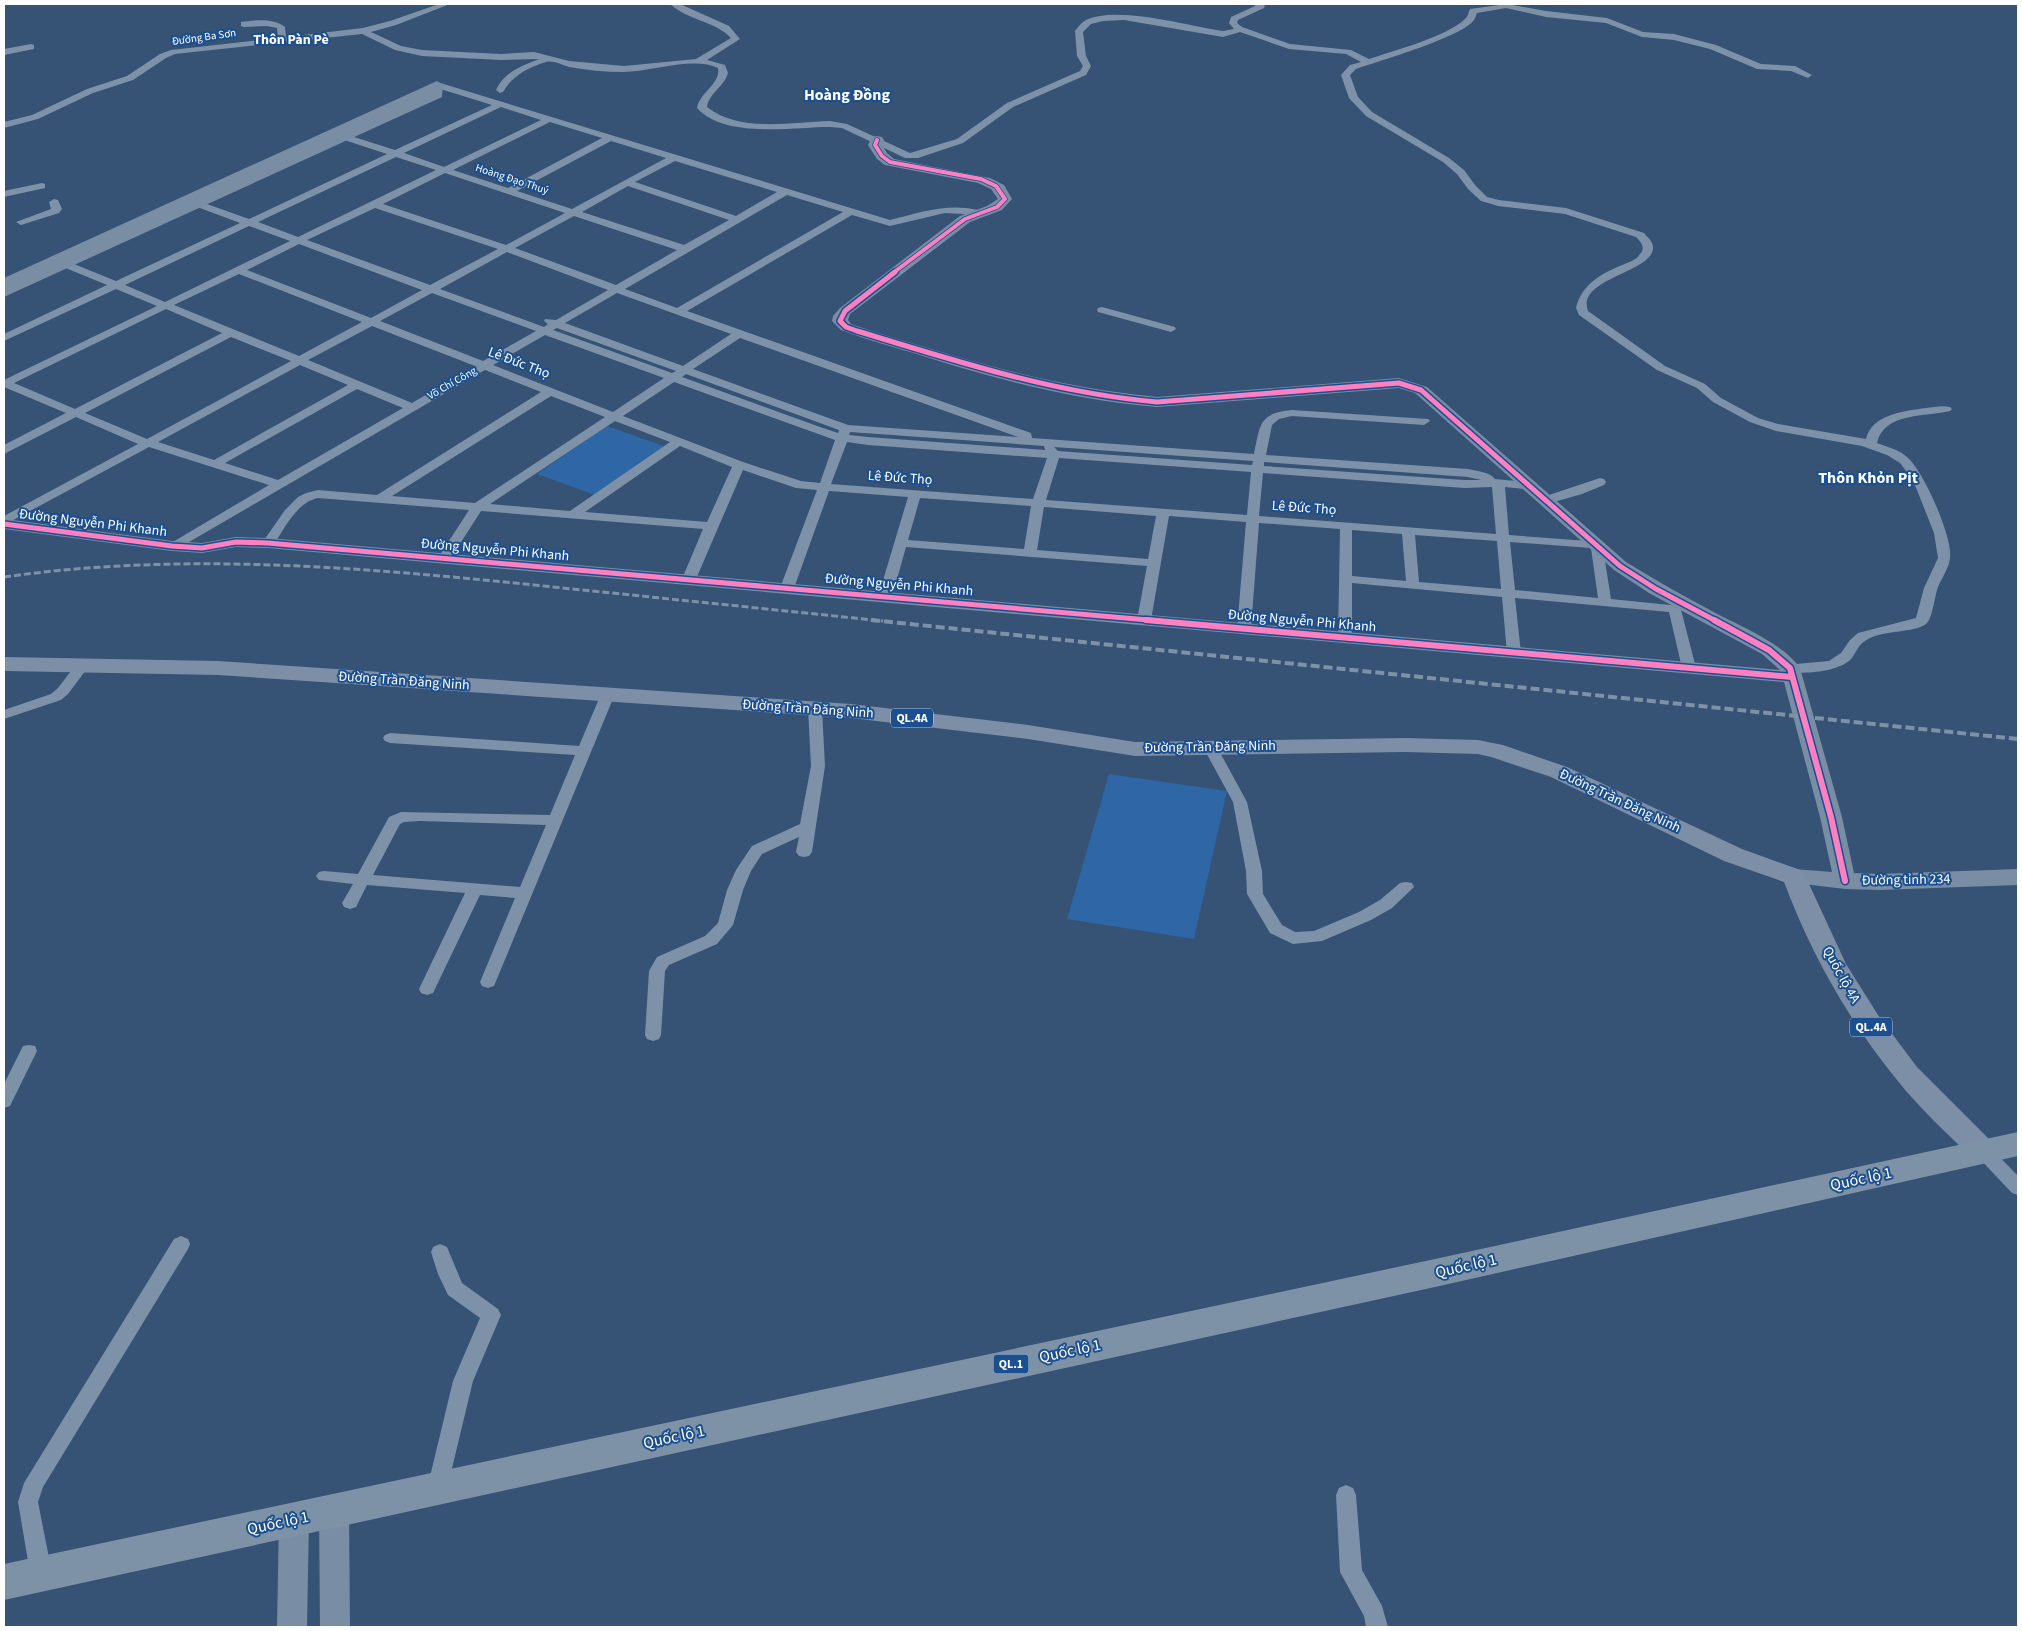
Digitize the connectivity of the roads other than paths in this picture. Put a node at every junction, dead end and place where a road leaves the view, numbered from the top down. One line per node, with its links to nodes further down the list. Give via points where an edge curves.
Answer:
1 (446, 4): 6 (street, Đường Ba Sơn)
2 (674, 4): 11 (street, via 726,28 736,39)
3 (1258, 4): 5 (street, via 1261,6 1234,19 1233,23)
4 (244, 24): 7 (street, via 273,24 280,27)
5 (1239, 29): 12 (street, via 1289,46 1348,52); 21 (street, via 1223,34 1110,17 1092,22 1079,31 1079,51 1087,66 1083,73 1010,105 960,141 908,156)
6 (363, 31): 7 (street, Đường Ba Sơn); 10 (street, via 398,48 415,52)
7 (282, 39): 18 (street, Đường Ba Sơn, via 168,54 130,78 90,91 36,117)
8 (31, 47): 9 (street)
9 (4, 52)
10 (549, 58): 11 (street, via 584,66 624,69); 15 (street, via 511,76)
11 (697, 62): 21 (street, via 716,64 724,70 722,79 703,101 702,108 708,114 743,125 844,126)
12 (1368, 62): 13 (street, via 1460,28 1471,19 1473,11 1506,6 1607,21 1642,34 1713,48 1760,66 1792,68); 77 (street, via 1353,67 1345,75 1354,98 1369,114 1446,160 1484,199 1566,211 1636,233 1647,242 1645,256 1600,280 1584,296 1580,308 1593,322 1661,368 1701,386 1717,400 1754,420)
13 (1808, 75)
14 (437, 85): 16 (street); 19 (street, via 437,94)
15 (500, 90)
16 (501, 104): 17 (street); 22 (street)
17 (549, 119): 20 (street); 24 (street)
18 (4, 125)
19 (337, 134): 22 (street, Hoàng Đạo Thuý); 30 (street)
20 (610, 138): 23 (street); 27 (street)
21 (877, 140): 35 (street, via 878,151 890,162 963,174 995,184 1005,199 1000,206)
22 (396, 154): 24 (street, Hoàng Đạo Thuý); 37 (street)
23 (674, 157): 25 (street); 28 (street)
24 (445, 170): 27 (street, Hoàng Đạo Thuý); 32 (street)
25 (627, 183): 34 (street); 36 (street)
26 (42, 186): 29 (street)
27 (509, 191): 34 (street, Hoàng Đạo Thuý)
28 (786, 191): 33 (street); 36 (street, Võ Chí Công)
29 (4, 194)
30 (198, 199): 37 (street); 43 (street)
31 (54, 202): 38 (street, via 55,211)
32 (374, 204): 39 (street); 41 (street)
33 (851, 211): 35 (street, via 890,223 942,211 968,209); 53 (street)
34 (574, 212): 41 (street); 42 (street, Hoàng Đạo Thuý)
35 (978, 213): 86 (street, via 946,233 845,311 840,319 842,324 1013,377 1091,395 1131,400 1157,402 1399,384 1412,386 1421,390)
36 (737, 219): 42 (street, Võ Chí Công)
37 (255, 220): 39 (street); 40 (street); 47 (street)
38 (21, 222)
39 (310, 235): 40 (street); 46 (street)
40 (299, 241): 44 (street); 48 (street)
41 (506, 248): 46 (street); 49 (street)
42 (684, 249): 49 (street, Võ Chí Công)
43 (61, 262): 45 (street); 47 (street); 50 (street)
44 (238, 270): 51 (street); 54 (street, Lê Đức Thọ)
45 (4, 283)
46 (443, 283): 48 (street); 55 (street)
47 (116, 285): 51 (street); 60 (street)
48 (432, 289): 54 (street); 57 (street)
49 (616, 289): 53 (street); 55 (street, Võ Chí Công)
50 (4, 293)
51 (166, 305): 58 (street); 65 (street)
52 (1102, 310): 56 (street)
53 (678, 312): 59 (street)
54 (370, 322): 61 (street); 62 (street, Lê Đức Thọ)
55 (556, 324): 57 (street, Võ Chí Công); 63 (street)
56 (1171, 329)
57 (544, 330): 62 (street, Võ Chí Công); 64 (street)
58 (232, 332): 61 (street); 70 (street)
59 (739, 334): 63 (street); 76 (street)
60 (4, 338)
61 (300, 360): 66 (street); 75 (street)
62 (482, 366): 67 (street, Lê Đức Thọ); 68 (street, Võ Chí Công)
63 (685, 369): 64 (street); 73 (street)
64 (672, 378): 71 (street); 73 (street, via 816,430)
65 (4, 384): 70 (street)
66 (357, 384): 68 (street); 80 (street)
67 (551, 391): 71 (street, Lê Đức Thọ); 89 (street)
68 (412, 407): 85 (street, Võ Chí Công)
69 (1946, 409): 77 (street, via 1882,422)
70 (75, 413): 75 (street); 78 (street)
71 (615, 415): 74 (street, Lê Đức Thọ); 92 (street)
72 (1424, 421): 82 (street, via 1337,414 1278,414 1266,424)
73 (844, 433): 76 (street); 79 (street, via 868,442); 87 (street)
74 (679, 442): 81 (street, Lê Đức Thọ); 94 (street)
75 (147, 443): 80 (street); 96 (street)
76 (1046, 443): 79 (street); 82 (street)
77 (1871, 445): 122 (street, via 1904,460 1919,479 1940,533 1944,558 1931,588 1925,614 1916,623 1864,635 1854,642 1844,658 1833,664)
78 (4, 450)
79 (1054, 454): 82 (street); 91 (street)
80 (214, 464): 85 (street)
81 (739, 464): 87 (street, Lê Đức Thọ, via 796,484); 97 (street)
82 (1258, 464): 84 (street, via 1464,484); 95 (street)
83 (1600, 482): 90 (street)
84 (1498, 483): 86 (street); 100 (street)
85 (279, 484): 104 (street, Võ Chí Công)
86 (1532, 486): 90 (street)
87 (823, 488): 88 (street, Lê Đức Thọ); 111 (street)
88 (915, 494): 91 (street, Lê Đức Thọ); 102 (street)
89 (379, 499): 92 (street); 101 (street, via 308,496 301,500)
90 (1548, 500): 103 (street)
91 (1038, 504): 93 (street, Lê Đức Thọ); 105 (street)
92 (477, 507): 94 (street); 106 (street)
93 (1163, 513): 95 (street, Lê Đức Thọ); 107 (street)
94 (572, 515): 97 (street)
95 (1254, 520): 98 (street, Lê Đức Thọ); 116 (street)
96 (4, 522): 104 (street, Đường Nguyễn Phi Khanh)
97 (711, 526): 108 (street)
98 (1346, 526): 99 (street, Lê Đức Thọ); 109 (street)
99 (1408, 531): 100 (street, Lê Đức Thọ); 110 (street)
100 (1503, 538): 103 (street, Lê Đức Thọ); 112 (street)
101 (268, 543): 104 (street, Đường Nguyễn Phi Khanh, via 236,542 202,548); 106 (street, Đường Nguyễn Phi Khanh)
102 (900, 543): 105 (street); 113 (street)
103 (1598, 545): 114 (street); 122 (street, via 1620,566 1656,589 1769,650)
104 (172, 546)
105 (1030, 554): 107 (street)
106 (444, 558): 108 (street, Đường Nguyễn Phi Khanh)
107 (1154, 563): 115 (street)
108 (689, 579): 111 (street, Đường Nguyễn Phi Khanh)
109 (1346, 579): 110 (street); 117 (street)
110 (1413, 585): 112 (street)
111 (787, 588): 113 (street, Đường Nguyễn Phi Khanh)
112 (1510, 594): 114 (street); 118 (street)
113 (885, 597): 115 (street, Đường Nguyễn Phi Khanh)
114 (1605, 602): 121 (street, via 1675,609)
115 (1144, 620): 116 (street, Đường Nguyễn Phi Khanh)
116 (1244, 629): 117 (street, Đường Nguyễn Phi Khanh)
117 (1345, 638): 118 (street, Đường Nguyễn Phi Khanh)
118 (1514, 653): 121 (street, Đường Nguyễn Phi Khanh)
119 (4, 664): 120 (main road, Đường Trần Đăng Ninh / QL.4A)
120 (82, 666): 123 (main road, Đường Trần Đăng Ninh / QL.4A, via 228,669); 125 (street, via 56,697)
121 (1688, 668): 122 (street, Đường Nguyễn Phi Khanh)
122 (1791, 673): 136 (street, via 1831,817)
123 (608, 694): 124 (main road, Đường Trần Đăng Ninh / QL.4A); 128 (street)
124 (815, 709): 127 (main road, Đường Trần Đăng Ninh / QL.4A, via 959,723 1135,748); 130 (street, via 818,766)
125 (4, 715)
126 (390, 738): 128 (street)
127 (1210, 747): 133 (main road, Đường Trần Đăng Ninh / QL.4A, via 1432,746 1496,750 1559,772 1733,855); 137 (street, via 1240,802 1254,871 1254,894 1276,929 1293,938 1316,937 1372,912)
128 (585, 751): 129 (street)
129 (556, 820): 135 (street, via 401,818 394,821); 139 (street)
130 (807, 827): 131 (street); 143 (street, via 757,850 735,890 725,925 710,940 663,960 657,971)
131 (804, 852)
132 (324, 876): 135 (street)
133 (1794, 877): 136 (street, Đường tỉnh 234); 147 (main road, Quốc lộ 4A / QL.4A, via 1808,917 1864,1018 1928,1097)
134 (2018, 877): 136 (street, Đường tỉnh 234)
135 (362, 880): 138 (street); 140 (street)
136 (1845, 881)
137 (1406, 887)
138 (475, 889): 139 (street); 142 (street)
139 (525, 893): 141 (street)
140 (350, 903)
141 (488, 982)
142 (427, 989)
143 (653, 1036)
144 (29, 1051): 145 (street)
145 (4, 1101)
146 (2018, 1144): 147 (highway, Quốc lộ 1 / QL.1)
147 (1984, 1152): 148 (street); 151 (highway, Quốc lộ 1 / QL.1)
148 (2018, 1188)
149 (180, 1244): 155 (street, via 34,1483 28,1502)
150 (440, 1252): 151 (street, via 455,1289 491,1315 463,1381)
151 (437, 1489): 153 (highway, Quốc lộ 1 / QL.1)
152 (1346, 1496): 159 (street, via 1351,1572 1374,1613)
153 (334, 1511): 154 (highway, Quốc lộ 1 / QL.1); 158 (street)
154 (294, 1520): 155 (highway, Quốc lộ 1 / QL.1); 157 (street)
155 (41, 1573): 156 (highway, Quốc lộ 1 / QL.1)
156 (4, 1582)
157 (292, 1627)
158 (335, 1627)
159 (1377, 1627)

